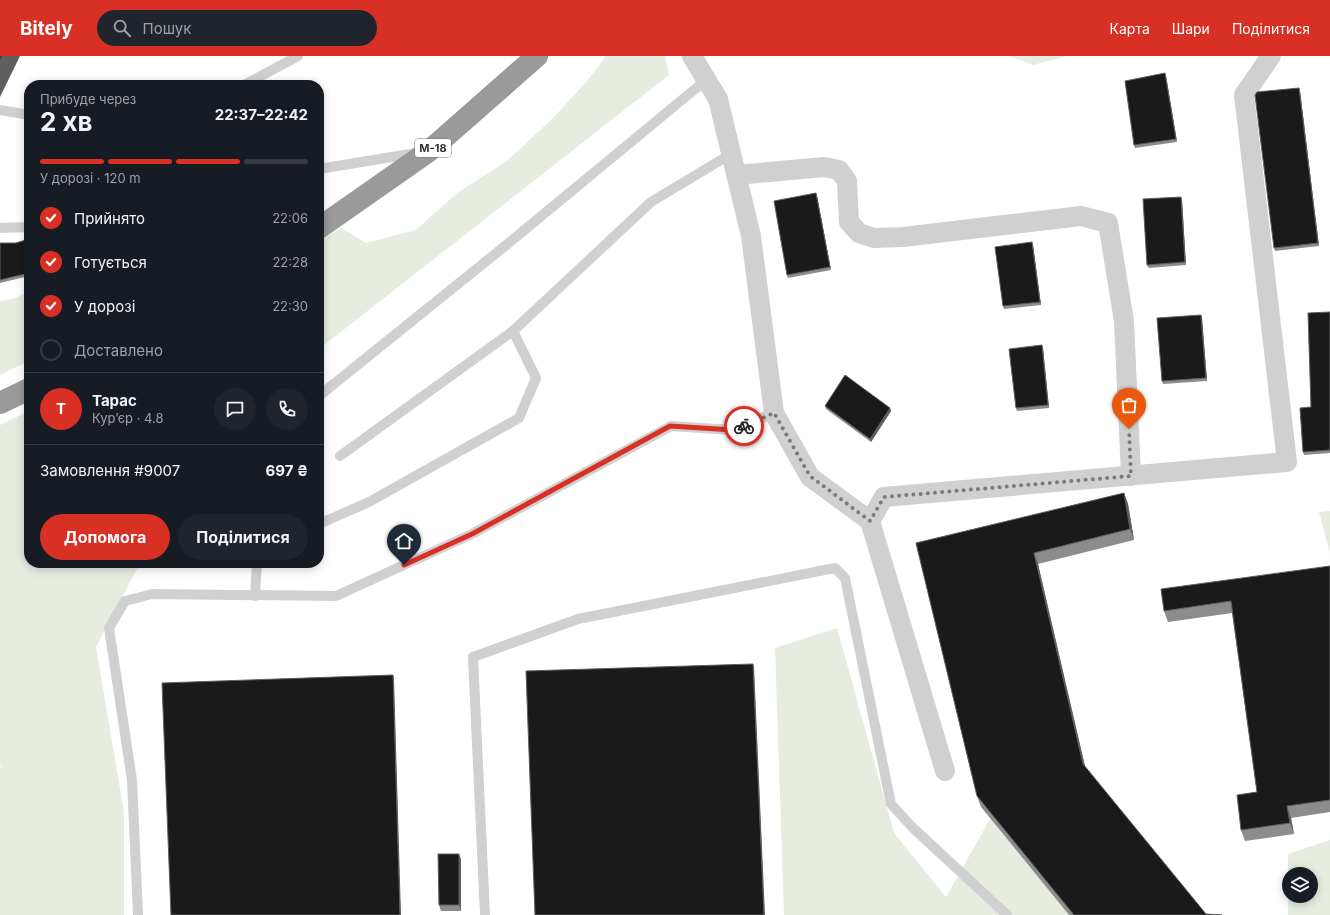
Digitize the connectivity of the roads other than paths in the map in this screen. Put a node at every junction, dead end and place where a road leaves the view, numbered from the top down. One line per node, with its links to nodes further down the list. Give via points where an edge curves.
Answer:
1 (298, 56): 5 (lane)
2 (537, 56): 9 (highway, М-18)
3 (692, 56): 6 (street)
4 (1271, 56): 22 (street, via 1244,95 1287,462)
5 (253, 80)
6 (706, 80): 10 (street, via 718,99); 18 (lane)
7 (0, 110): 8 (lane)
8 (24, 114)
9 (429, 151): 11 (lane); 13 (highway, М-18)
10 (731, 154): 12 (street); 16 (lane, via 651,202)
11 (324, 168)
12 (736, 175): 20 (street, via 751,236); 22 (street, via 824,166 839,170 847,181 849,222 859,233 874,238 903,237 1081,216 1108,223 1124,321)
13 (324, 224)
14 (24, 227): 15 (lane)
15 (0, 228)
16 (513, 331): 21 (lane); 24 (lane, via 536,378 519,418 369,502)
17 (24, 391): 19 (highway)
18 (324, 392)
19 (0, 403)
20 (774, 413): 23 (street, via 810,476); 26 (lane, via 733,430 670,426 472,534 336,596)
21 (340, 456)
22 (1131, 476): 23 (street, via 884,497)
23 (870, 521): 27 (street)
24 (324, 522)
25 (257, 568): 26 (lane)
26 (255, 596): 28 (lane, via 152,594 125,601 109,628 132,780)
27 (945, 772)
28 (138, 915)
29 (485, 915): 30 (lane, via 474,656 578,619 835,568 845,578 891,804 912,827)
30 (1007, 915)

